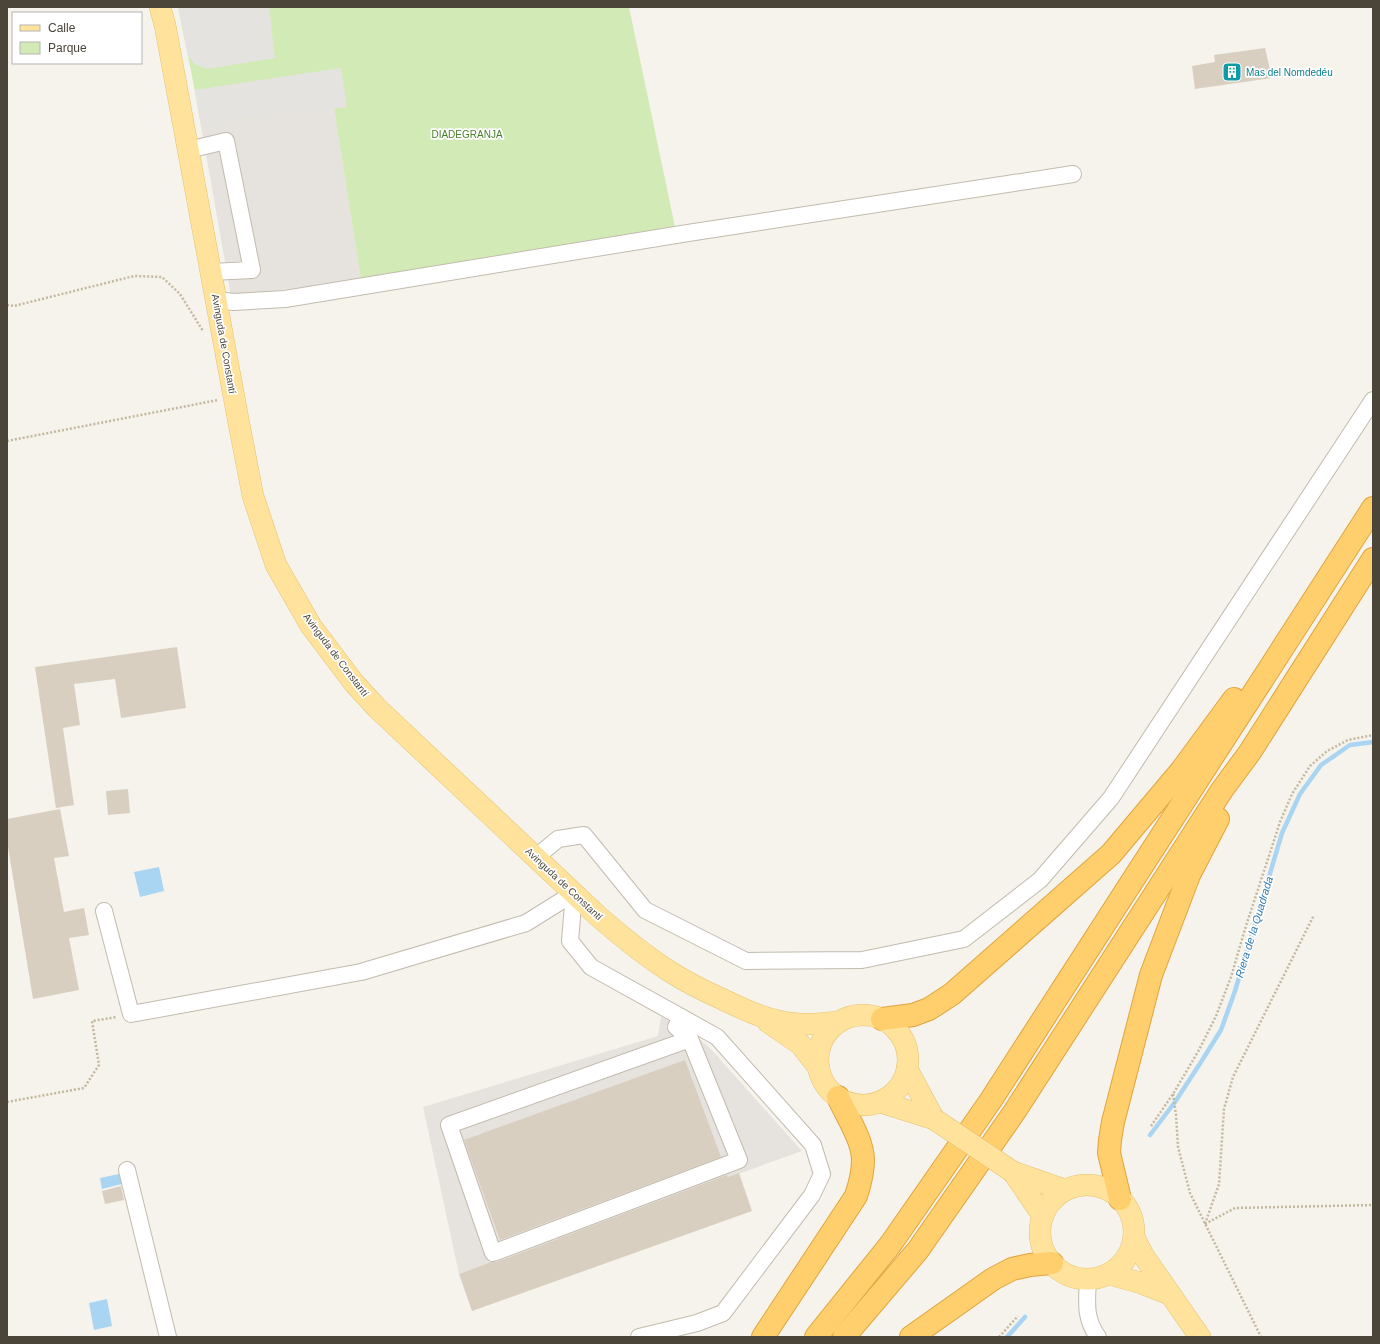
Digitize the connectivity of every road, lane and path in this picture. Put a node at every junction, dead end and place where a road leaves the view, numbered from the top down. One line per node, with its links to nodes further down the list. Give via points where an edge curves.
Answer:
1 (160, 7): 2 (main road, Avinguda de Constantí)
2 (188, 150): 4 (main road, Avinguda de Constantí); 4 (street, via 226,141 252,270)
3 (1073, 174): 5 (street, via 688,233 285,299 234,302)
4 (211, 272): 5 (main road, Avinguda de Constantí)
5 (216, 300): 8 (main road, Avinguda de Constantí)
6 (7, 305): 7 (path, via 14,306 134,276 162,277 180,294)
7 (205, 335)
8 (234, 397): 10 (path); 15 (main road, Avinguda de Constantí, via 253,496 276,565 311,626 354,683 377,708)
9 (1373, 400): 15 (street, via 1111,798 1040,880 964,938 862,960 746,961 645,910 584,835 558,839)
10 (7, 441)
11 (1368, 515): 22 (highway, via 1181,771 1111,854 952,994 930,1009 913,1015); 49 (highway, via 991,1100 890,1245)
12 (1373, 559): 14 (highway)
13 (1373, 735): 27 (path, via 1348,740 1327,751 1310,766 1292,794 1280,822 1231,977 1216,1016)
14 (1250, 752): 36 (highway, via 1189,875 1151,975 1110,1140 1110,1153); 50 (highway, via 1222,790 1015,1111 918,1250)
15 (535, 858): 16 (main road, Avinguda de Constantí)
16 (574, 893): 19 (street, via 526,923 361,972); 20 (main road, Avinguda de Constantí, via 625,939 669,971); 21 (street, via 570,941 591,967)
17 (104, 911): 19 (street)
18 (1314, 916): 39 (path, via 1233,1077 1224,1109 1219,1184)
19 (131, 1014): 29 (path, via 92,1021 98,1065 84,1088)
20 (757, 1015): 23 (main road, via 780,1022 801,1024); 25 (main road, via 800,1044)
21 (681, 1017): 24 (street, via 676,1027); 47 (street, via 717,1037 813,1145 822,1174 812,1195 723,1313 697,1323)
22 (882, 1020): 23 (main road, via 868,1015 853,1016); 26 (main road, via 894,1028 903,1040 907,1054)
23 (839, 1022): 25 (main road, via 828,1031 821,1044)
24 (690, 1039): 24 (street, via 449,1125 493,1253 739,1160)
25 (819, 1068): 28 (main road, via 827,1087)
26 (907, 1069): 30 (main road, via 902,1083 893,1094); 31 (main road)
27 (1173, 1094): 32 (path); 39 (path, via 1178,1147 1190,1193)
28 (838, 1097): 30 (main road, via 851,1103 866,1105); 48 (highway, via 859,1141 863,1158 862,1178 856,1196)
29 (7, 1102)
30 (880, 1102): 31 (main road)
31 (934, 1119): 34 (main road, bridge)
32 (1151, 1126)
33 (127, 1170): 46 (street)
34 (1013, 1172): 35 (main road); 38 (main road)
35 (1065, 1190): 36 (main road, via 1079,1186 1094,1186 1108,1190); 38 (main road, via 1055,1197)
36 (1120, 1199): 40 (main road, via 1133,1223)
37 (1373, 1205): 39 (path, via 1235,1208)
38 (1042, 1216): 41 (main road, via 1041,1241)
39 (1205, 1224): 55 (path)
40 (1134, 1237): 42 (main road, via 1129,1252 1120,1265); 44 (main road, via 1142,1255)
41 (1052, 1264): 43 (main road, via 1068,1275); 51 (highway, via 1012,1269 993,1279)
42 (1108, 1274): 43 (main road); 44 (main road)
43 (1088, 1279): 53 (street, via 1087,1313)
44 (1169, 1294): 54 (main road)
45 (1018, 1316): 52 (path)
46 (168, 1337)
47 (639, 1337)
48 (763, 1337)
49 (816, 1337)
50 (844, 1337)
51 (911, 1337)
52 (999, 1337)
53 (1098, 1337)
54 (1200, 1337)
55 (1261, 1337)

